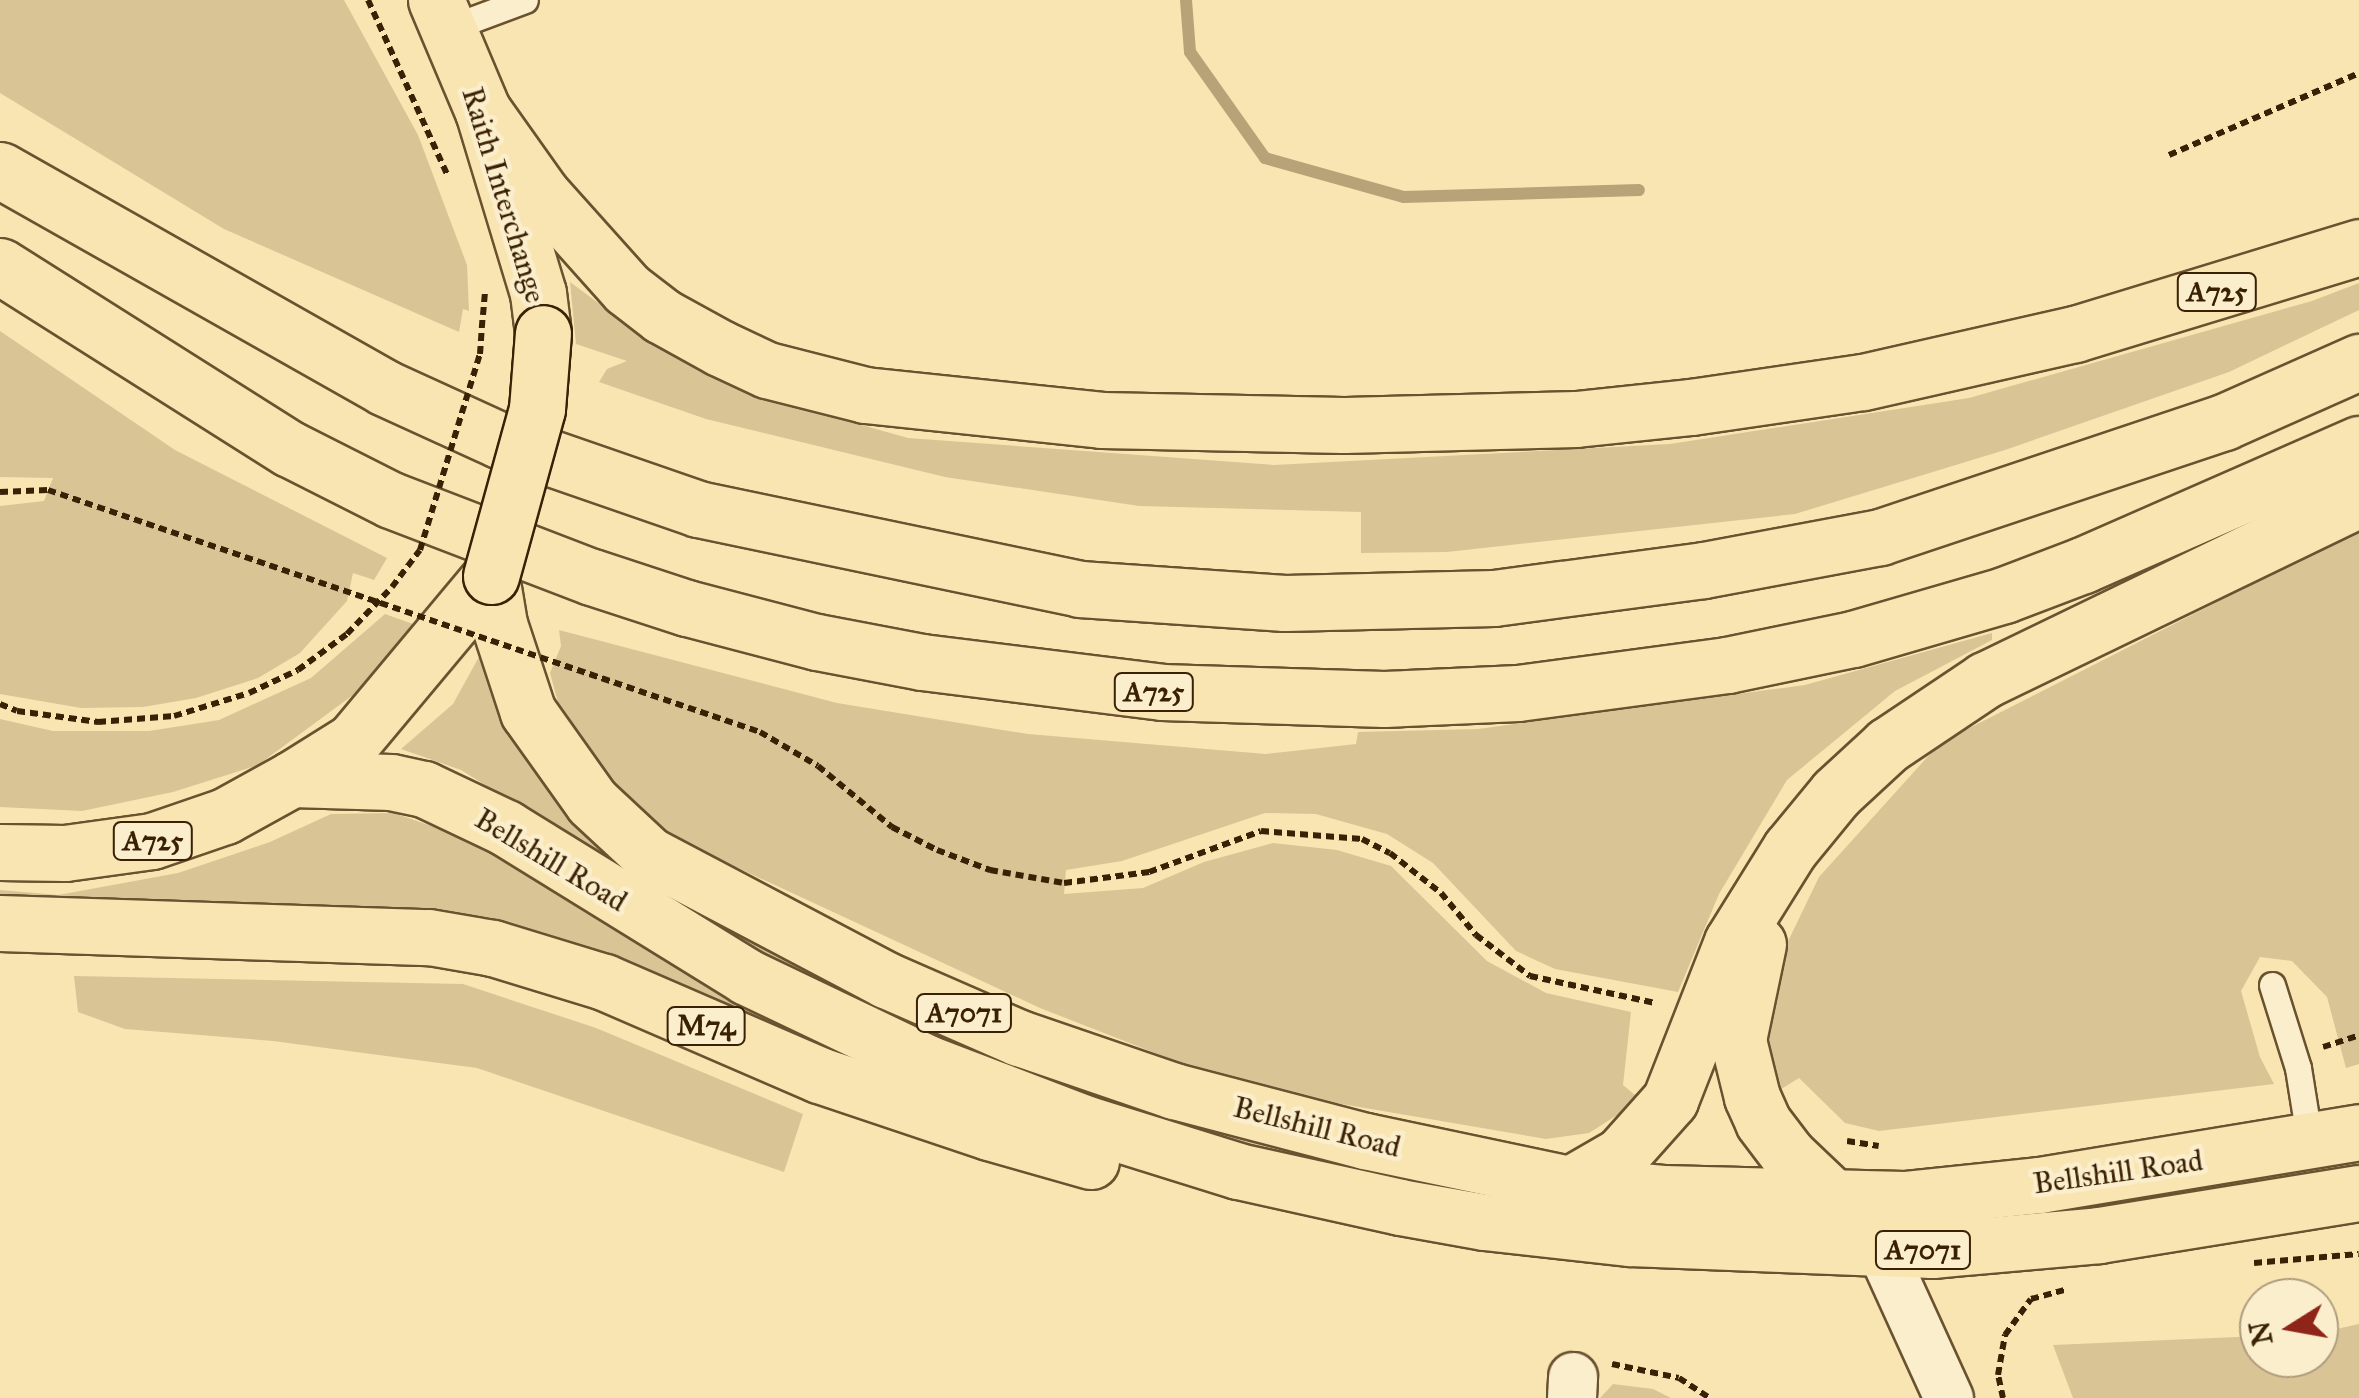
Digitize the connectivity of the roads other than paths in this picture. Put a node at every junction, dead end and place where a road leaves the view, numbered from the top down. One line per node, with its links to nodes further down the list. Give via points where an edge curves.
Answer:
1 (525, 0): 2 (lane)
2 (442, 14): 3 (highway, Raith Interchange / A725)
3 (483, 111): 5 (highway, A725, via 542,194 626,289 720,348 767,370 865,395 1102,420 1361,425 1691,408 1862,382 2074,334); 10 (highway, Raith Interchange / A725, bridge, via 538,293 542,334 537,409)
4 (0, 170): 7 (highway, via 385,388 499,440 698,509 1080,589 1284,602 1494,598 1704,570 1880,537 2224,422)
5 (2359, 247)
6 (0, 266): 8 (highway, A725, via 290,449 392,500 592,578 817,642 1162,692 1384,699 1518,693 1634,680 1817,646 2004,595)
7 (2359, 362)
8 (2359, 444)
9 (2359, 499): 13 (highway, via 1936,710 1836,794)
10 (485, 604): 11 (highway, Raith Interchange / A725, via 353,741); 17 (highway, Bellshill Road / A7071, via 528,712 592,802 649,855 886,980 1018,1038 1174,1091 1364,1141)
11 (292, 780): 12 (highway, Raith Interchange / A725, via 225,816 152,842 65,853); 20 (highway, Bellshill Road / A725, via 424,789 506,828 747,976 927,1064 1238,1172)
12 (0, 852)
13 (1764, 892): 17 (highway, via 1732,942 1670,1100 1621,1155); 19 (highway, A7071, via 1738,1040 1763,1122)
14 (0, 922): 20 (highway, M74, via 430,937 493,948 604,982 819,1075 988,1132 1244,1194)
15 (2272, 985): 16 (lane, via 2298,1068)
16 (2334, 1138): 19 (highway, Bellshill Road / A7071, via 2040,1185)
17 (1573, 1185): 19 (highway, Bellshill Road / A7071); 21 (highway)
18 (2359, 1194): 22 (highway, Bellshill Road / A7071, via 2073,1238)
19 (1836, 1199): 22 (highway, A7071)
20 (1400, 1207): 21 (highway, Bellshill Road / A725)
21 (1484, 1222): 22 (highway, Bellshill Road / A7071, via 1630,1238)
22 (1881, 1249): 23 (street)
23 (1948, 1398)

